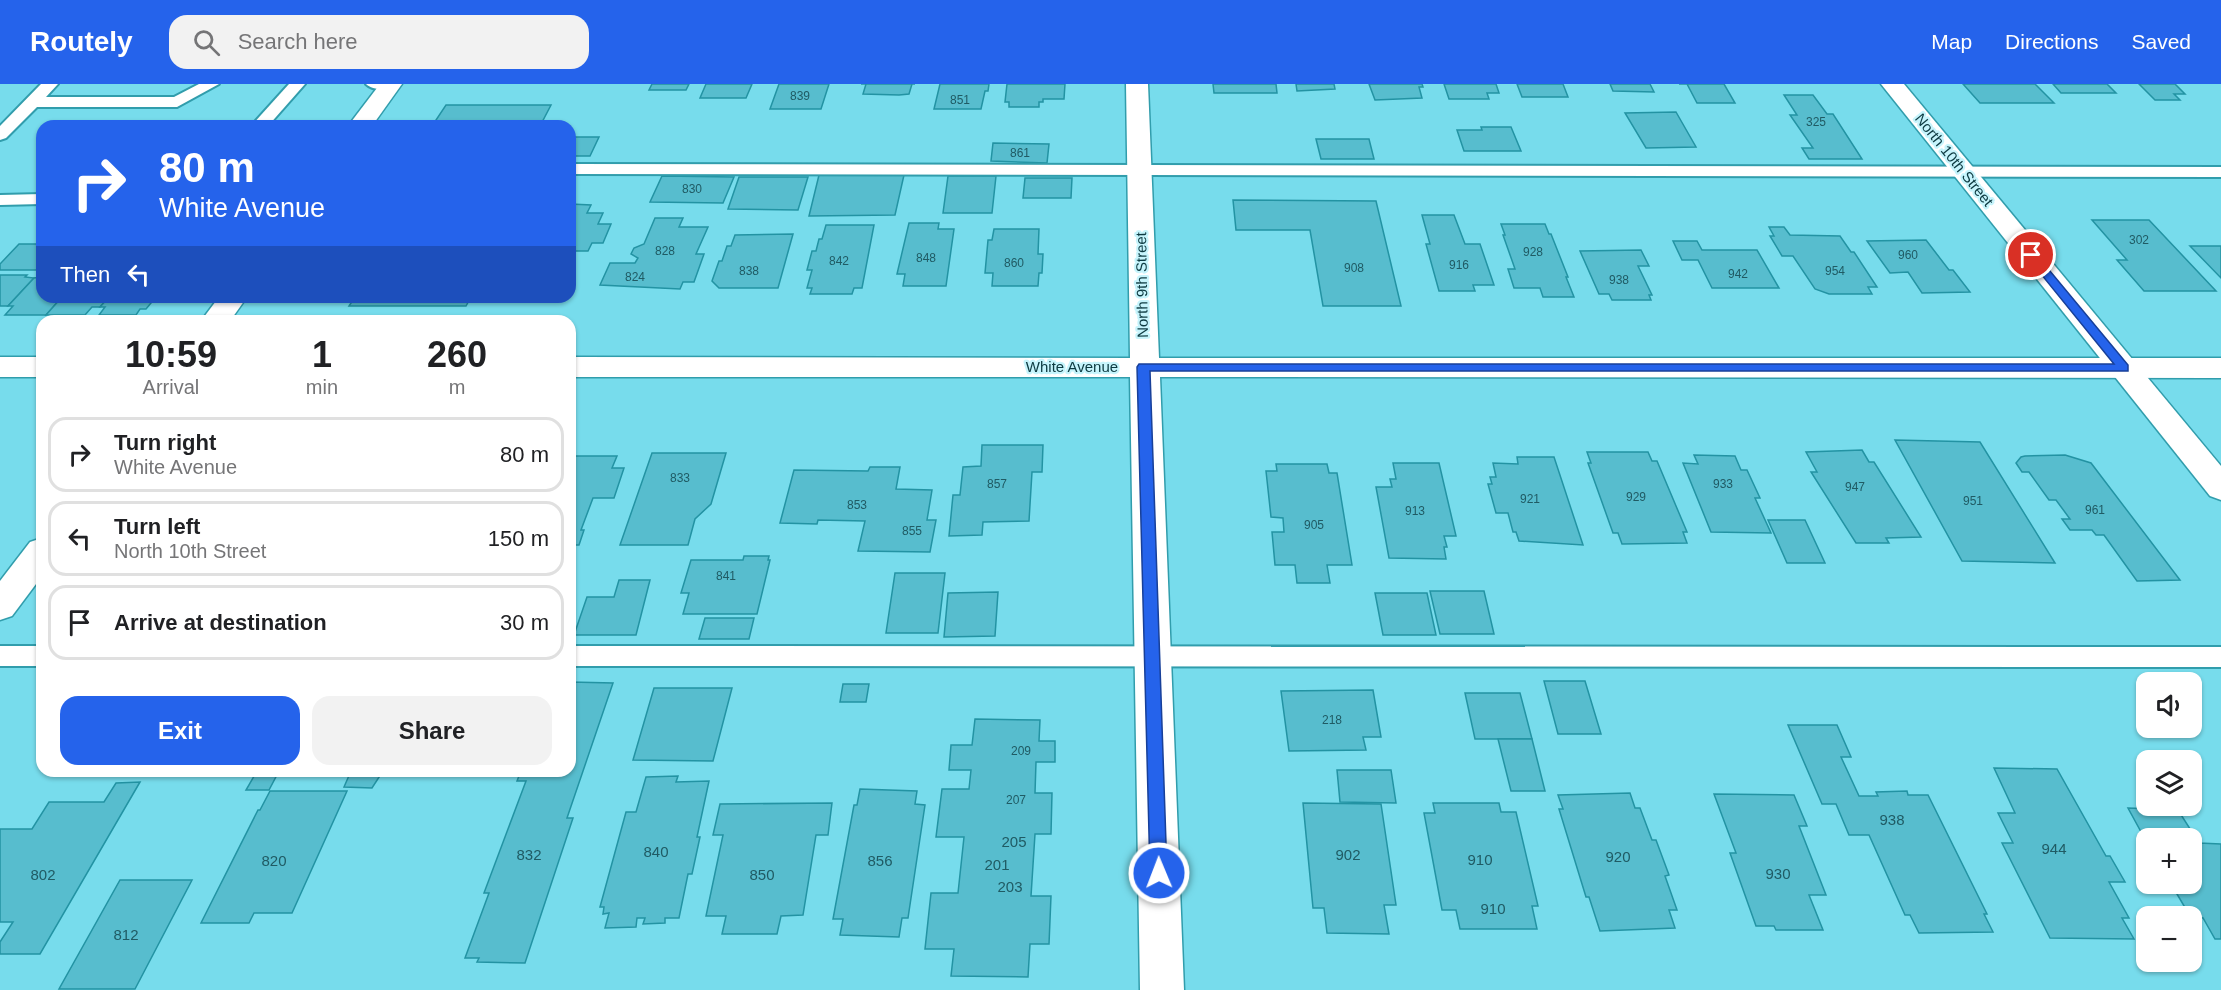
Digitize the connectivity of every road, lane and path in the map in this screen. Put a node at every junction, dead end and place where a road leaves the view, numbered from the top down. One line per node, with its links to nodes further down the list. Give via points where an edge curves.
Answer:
1 (50, 84): 8 (lane)
2 (211, 84): 8 (lane, via 177,102)
3 (297, 84): 9 (lane)
4 (374, 84): 5 (lane)
5 (391, 84): 10 (street)
6 (1137, 84): 13 (street, North 9th Street)
7 (1892, 84): 14 (street, North 10th Street)
8 (31, 102): 11 (lane)
9 (264, 120)
10 (364, 120)
11 (0, 135)
12 (576, 169): 13 (lane)
13 (1141, 170): 14 (lane); 21 (street, North 9th Street)
14 (1963, 172): 15 (lane); 22 (street, North 10th Street)
15 (2221, 172)
16 (0, 200): 17 (lane)
17 (36, 200)
18 (0, 367): 19 (street)
19 (36, 367)
20 (576, 367): 21 (street, White Avenue)
21 (1143, 367): 22 (street, White Avenue); 30 (street, North 9th Street)
22 (2123, 368): 23 (street, White Avenue); 24 (street, North 10th Street)
23 (2221, 368)
24 (2221, 488)
25 (36, 559): 26 (street)
26 (0, 606)
27 (0, 656): 28 (lane)
28 (36, 656)
29 (576, 656): 30 (lane)
30 (1153, 657): 31 (lane); 32 (street, North 9th Street)
31 (2221, 657)
32 (1162, 990)

